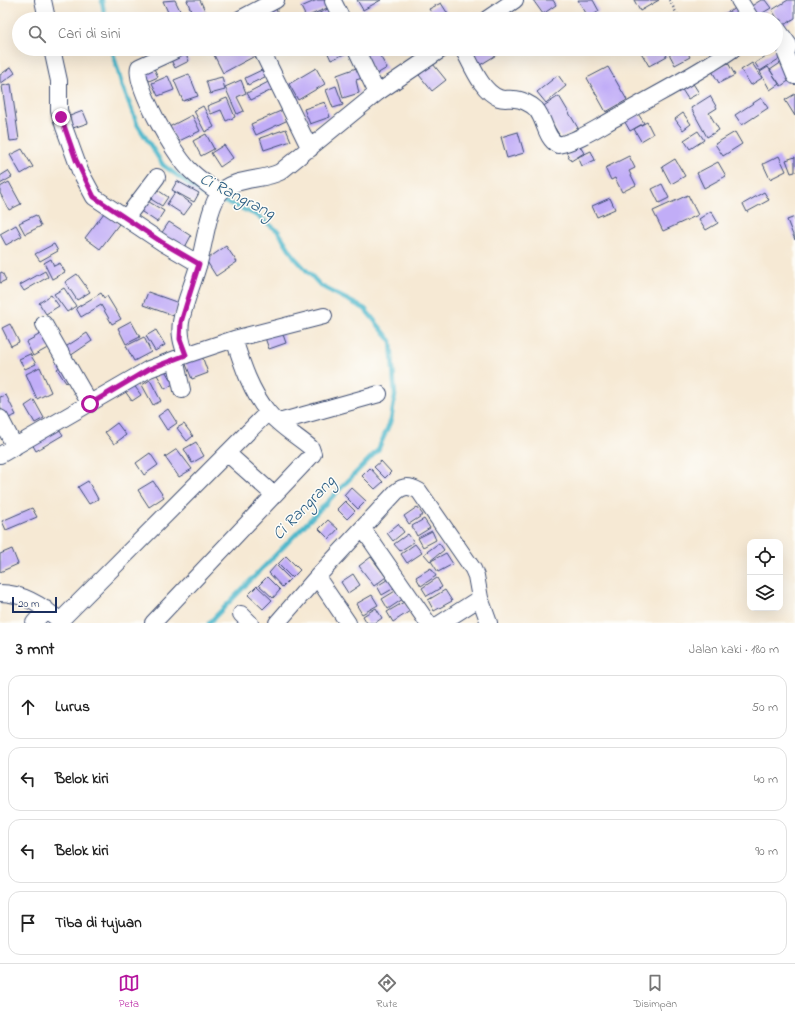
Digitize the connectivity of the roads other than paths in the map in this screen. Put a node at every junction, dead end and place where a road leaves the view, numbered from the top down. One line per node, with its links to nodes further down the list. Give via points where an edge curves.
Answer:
1 (43, 0): 6 (street)
2 (276, 0): 7 (street)
3 (515, 0): 9 (street)
4 (739, 0): 10 (street)
5 (333, 1): 8 (street)
6 (45, 12)
7 (255, 12)
8 (338, 12)
9 (497, 12)
10 (747, 12)
11 (783, 36): 19 (street, via 790,45 786,54)
12 (53, 56): 24 (street, via 59,82 59,110 80,171 94,197)
13 (163, 56): 23 (street, via 139,67 138,78 164,134 180,159)
14 (264, 56): 21 (street)
15 (359, 56): 20 (street)
16 (432, 56): 20 (street)
17 (467, 56): 18 (street, via 486,88 499,98 514,98 537,110 548,133 558,146 673,86)
18 (722, 56)
19 (795, 76)
20 (377, 93): 21 (street)
21 (310, 149): 23 (street, via 280,172 269,177 239,182)
22 (157, 177): 24 (street)
23 (218, 196): 25 (street)
24 (126, 218): 25 (street)
25 (199, 264): 29 (street, via 181,322)
26 (324, 316): 28 (street)
27 (44, 324): 32 (street)
28 (234, 339): 29 (street); 33 (street, via 252,386)
29 (181, 357): 30 (street); 32 (street, via 149,369)
30 (182, 390)
31 (379, 394): 33 (street)
32 (90, 404): 35 (street)
33 (273, 417): 36 (street); 38 (street, via 313,452)
34 (0, 418): 35 (street)
35 (14, 447): 37 (street)
36 (227, 453): 38 (street); 44 (street)
37 (0, 455)
38 (274, 495): 46 (street)
39 (363, 528): 40 (street); 42 (street, via 401,488 408,486 416,489 473,569); 49 (street)
40 (317, 577): 47 (street); 48 (street)
41 (0, 593): 43 (street, via 24,597)
42 (480, 598): 50 (street); 51 (street)
43 (42, 607): 44 (street); 45 (street)
44 (61, 622)
45 (34, 623)
46 (153, 623)
47 (278, 623)
48 (348, 623)
49 (428, 623)
50 (441, 623)
51 (489, 623)

